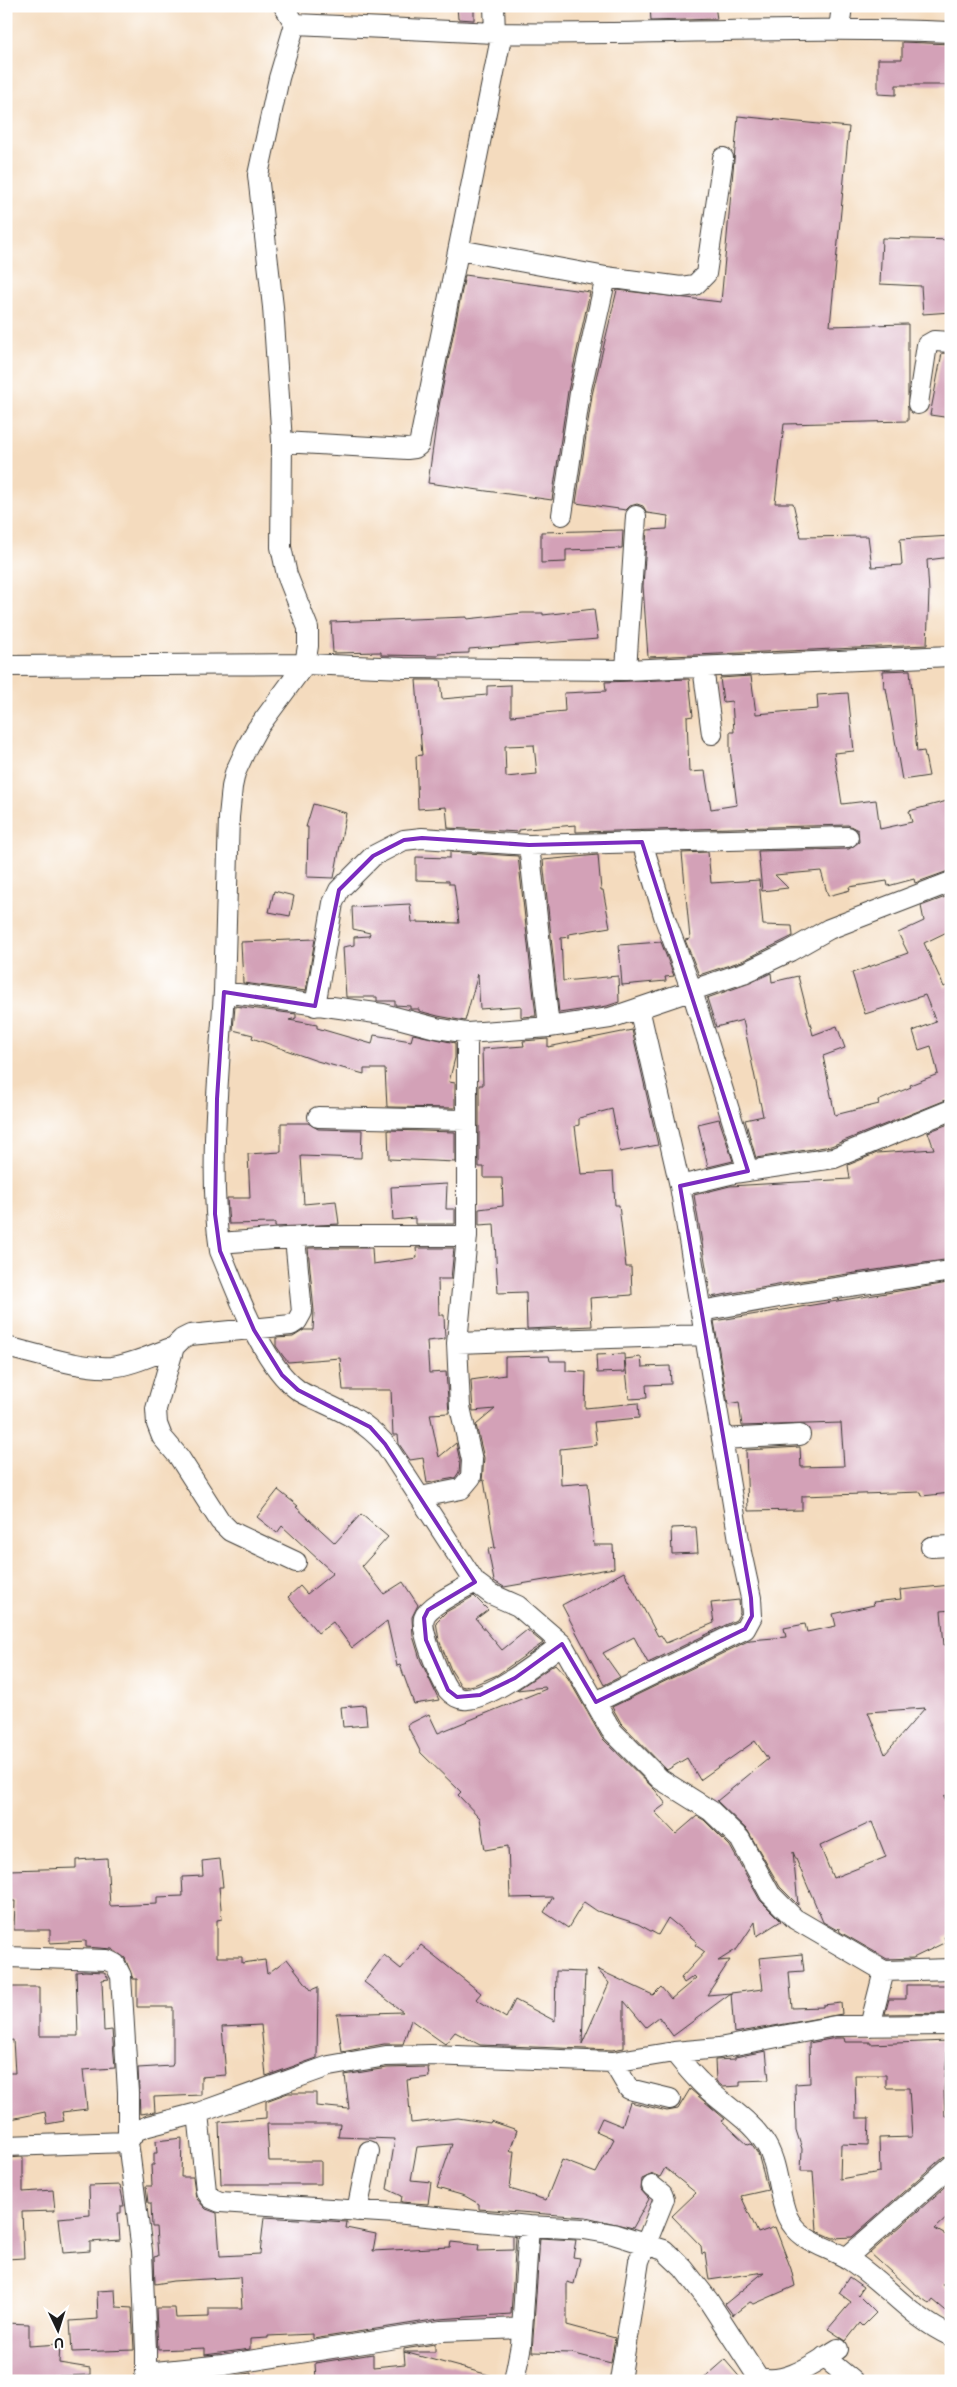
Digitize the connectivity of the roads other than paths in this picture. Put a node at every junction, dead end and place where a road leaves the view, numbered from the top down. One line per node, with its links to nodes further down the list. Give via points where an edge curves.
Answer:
1 (284, 6): 4 (street)
2 (494, 6): 7 (street)
3 (842, 6): 5 (street)
4 (295, 24): 7 (street); 13 (street, via 279,78 258,175)
5 (839, 29): 6 (street); 7 (street)
6 (951, 32)
7 (498, 33): 9 (street)
8 (723, 158): 10 (street, via 704,279 695,285 681,287)
9 (459, 250): 10 (street); 13 (street, via 418,446 407,449)
10 (606, 277): 14 (street, via 580,393)
11 (951, 342): 12 (street, via 934,341 927,345)
12 (918, 404)
13 (282, 442): 17 (street, via 281,547 287,575 308,628)
14 (562, 515)
15 (636, 516): 20 (street)
16 (951, 656): 19 (street)
17 (305, 664): 18 (street); 20 (street); 27 (street, via 257,729 235,773 228,817)
18 (6, 666)
19 (703, 667): 20 (street); 21 (street)
20 (626, 670)
21 (712, 734)
22 (848, 837): 23 (street)
23 (642, 842): 24 (street); 26 (street, via 665,919)
24 (529, 845): 28 (street, via 422,838 404,840 373,856 339,890 333,903); 30 (street)
25 (951, 882): 26 (street, via 829,928 746,972)
26 (692, 991): 29 (street); 35 (street)
27 (224, 992): 28 (street); 39 (street, via 217,1109 215,1214)
28 (315, 1006): 31 (street, via 383,1014)
29 (639, 1008): 30 (street, via 610,1018); 36 (street)
30 (549, 1027): 31 (street)
31 (467, 1033): 34 (street)
32 (951, 1110): 35 (street, via 834,1158)
33 (318, 1116): 34 (street)
34 (466, 1120): 37 (street)
35 (748, 1171): 36 (street)
36 (680, 1186): 41 (street)
37 (467, 1236): 38 (street); 44 (street)
38 (295, 1238): 39 (street); 42 (street, via 302,1312 291,1324)
39 (219, 1243): 42 (street)
40 (951, 1272): 41 (street)
41 (701, 1311): 43 (street)
42 (254, 1330): 46 (street, via 190,1335); 49 (street, via 282,1375 298,1390 370,1427)
43 (705, 1335): 44 (street); 48 (street)
44 (456, 1343): 49 (street, via 460,1407 472,1460 471,1476 461,1489)
45 (6, 1347): 46 (street, via 92,1367 113,1367)
46 (174, 1347): 50 (street, via 156,1409 156,1424 162,1437 230,1531)
47 (800, 1436): 48 (street)
48 (722, 1439): 53 (street, via 752,1616 745,1629)
49 (420, 1498): 51 (street)
50 (296, 1562)
51 (476, 1582): 52 (street, via 491,1594 518,1606); 52 (street, via 428,1610 424,1618 426,1640 448,1690 457,1697 480,1696 515,1678)
52 (562, 1644): 53 (street)
53 (602, 1699): 56 (street, via 612,1730 660,1779 711,1811 740,1839 770,1894 795,1919)
54 (6, 1957): 63 (street, via 107,1960 115,1964 121,1976)
55 (951, 1969): 56 (street)
56 (884, 1971): 58 (street)
57 (951, 2024): 58 (street)
58 (870, 2026): 59 (street, via 835,2026 719,2048)
59 (674, 2052): 60 (street); 71 (street, via 699,2081 743,2118 764,2141 774,2164 788,2216 800,2234)
60 (613, 2062): 61 (street, via 629,2089); 62 (street, via 386,2056 329,2066)
61 (670, 2099)
62 (198, 2113): 63 (street, via 135,2132); 68 (street, via 206,2191 211,2198 220,2202)
63 (128, 2142): 64 (street); 74 (street, via 142,2251)
64 (6, 2146)
65 (369, 2151): 68 (street)
66 (951, 2166): 71 (street)
67 (652, 2186): 70 (street, via 664,2199)
68 (357, 2211): 69 (street)
69 (529, 2226): 70 (street, via 594,2231); 72 (street)
70 (647, 2244): 76 (street, via 639,2262); 77 (street, via 664,2250 683,2268 758,2377 776,2380 803,2370 831,2353)
71 (846, 2258): 73 (street, via 929,2326)
72 (521, 2328): 74 (street, via 441,2331); 75 (street)
73 (951, 2336)
74 (145, 2377)
75 (514, 2381)
76 (620, 2381)
77 (853, 2381)

